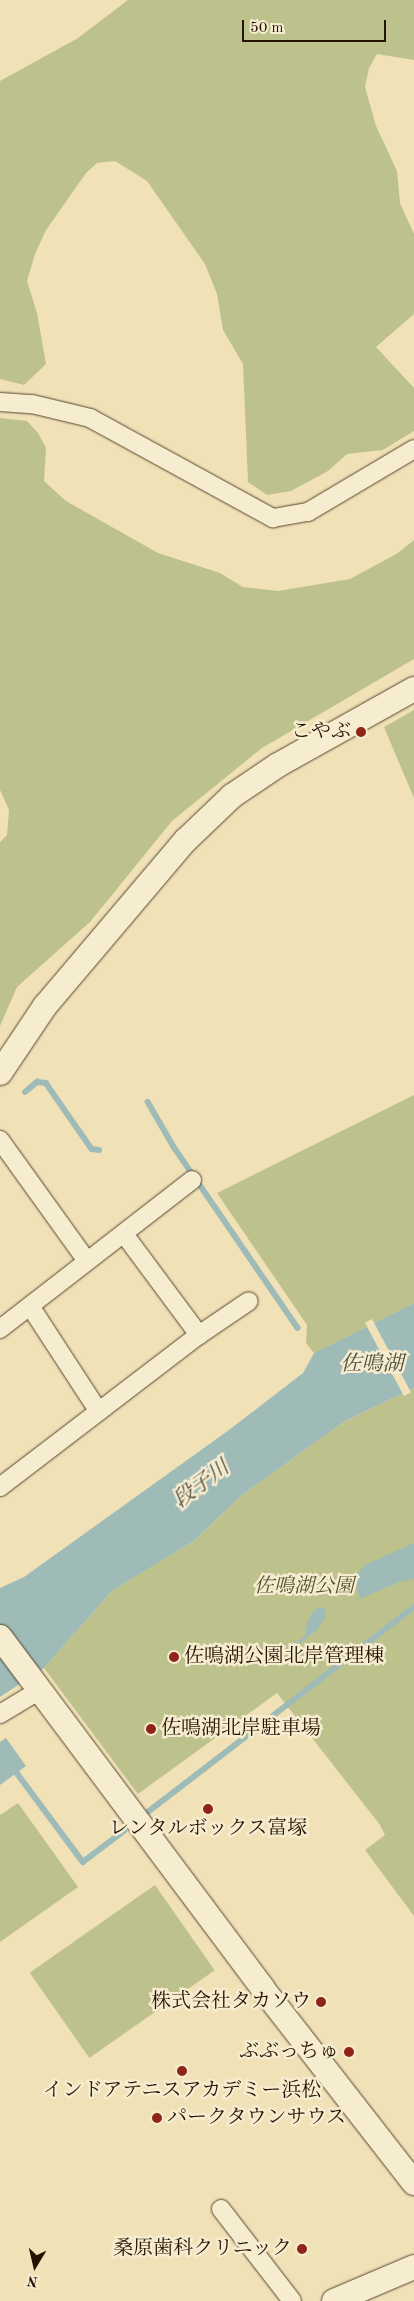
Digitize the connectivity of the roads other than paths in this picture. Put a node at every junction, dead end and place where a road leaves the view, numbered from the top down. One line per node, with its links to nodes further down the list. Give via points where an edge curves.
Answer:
1 (0, 402): 2 (street, via 32,404 90,418 273,518 308,512)
2 (414, 449)
3 (414, 689): 4 (street, via 278,765 232,796 186,840 45,1006)
4 (0, 1073)
5 (0, 1140): 8 (street)
6 (192, 1180): 7 (street)
7 (124, 1234): 8 (street); 12 (street)
8 (87, 1261): 10 (street)
9 (249, 1301): 12 (street)
10 (30, 1306): 11 (street); 13 (street)
11 (0, 1329)
12 (199, 1335): 13 (street)
13 (99, 1412): 14 (street)
14 (0, 1487)
15 (0, 1637): 16 (street)
16 (37, 1686): 17 (street); 18 (street, via 263,1989)
17 (0, 1714)
18 (414, 2183)
19 (221, 2209): 21 (street)
20 (414, 2267): 22 (street)
21 (292, 2301)
22 (334, 2301)

